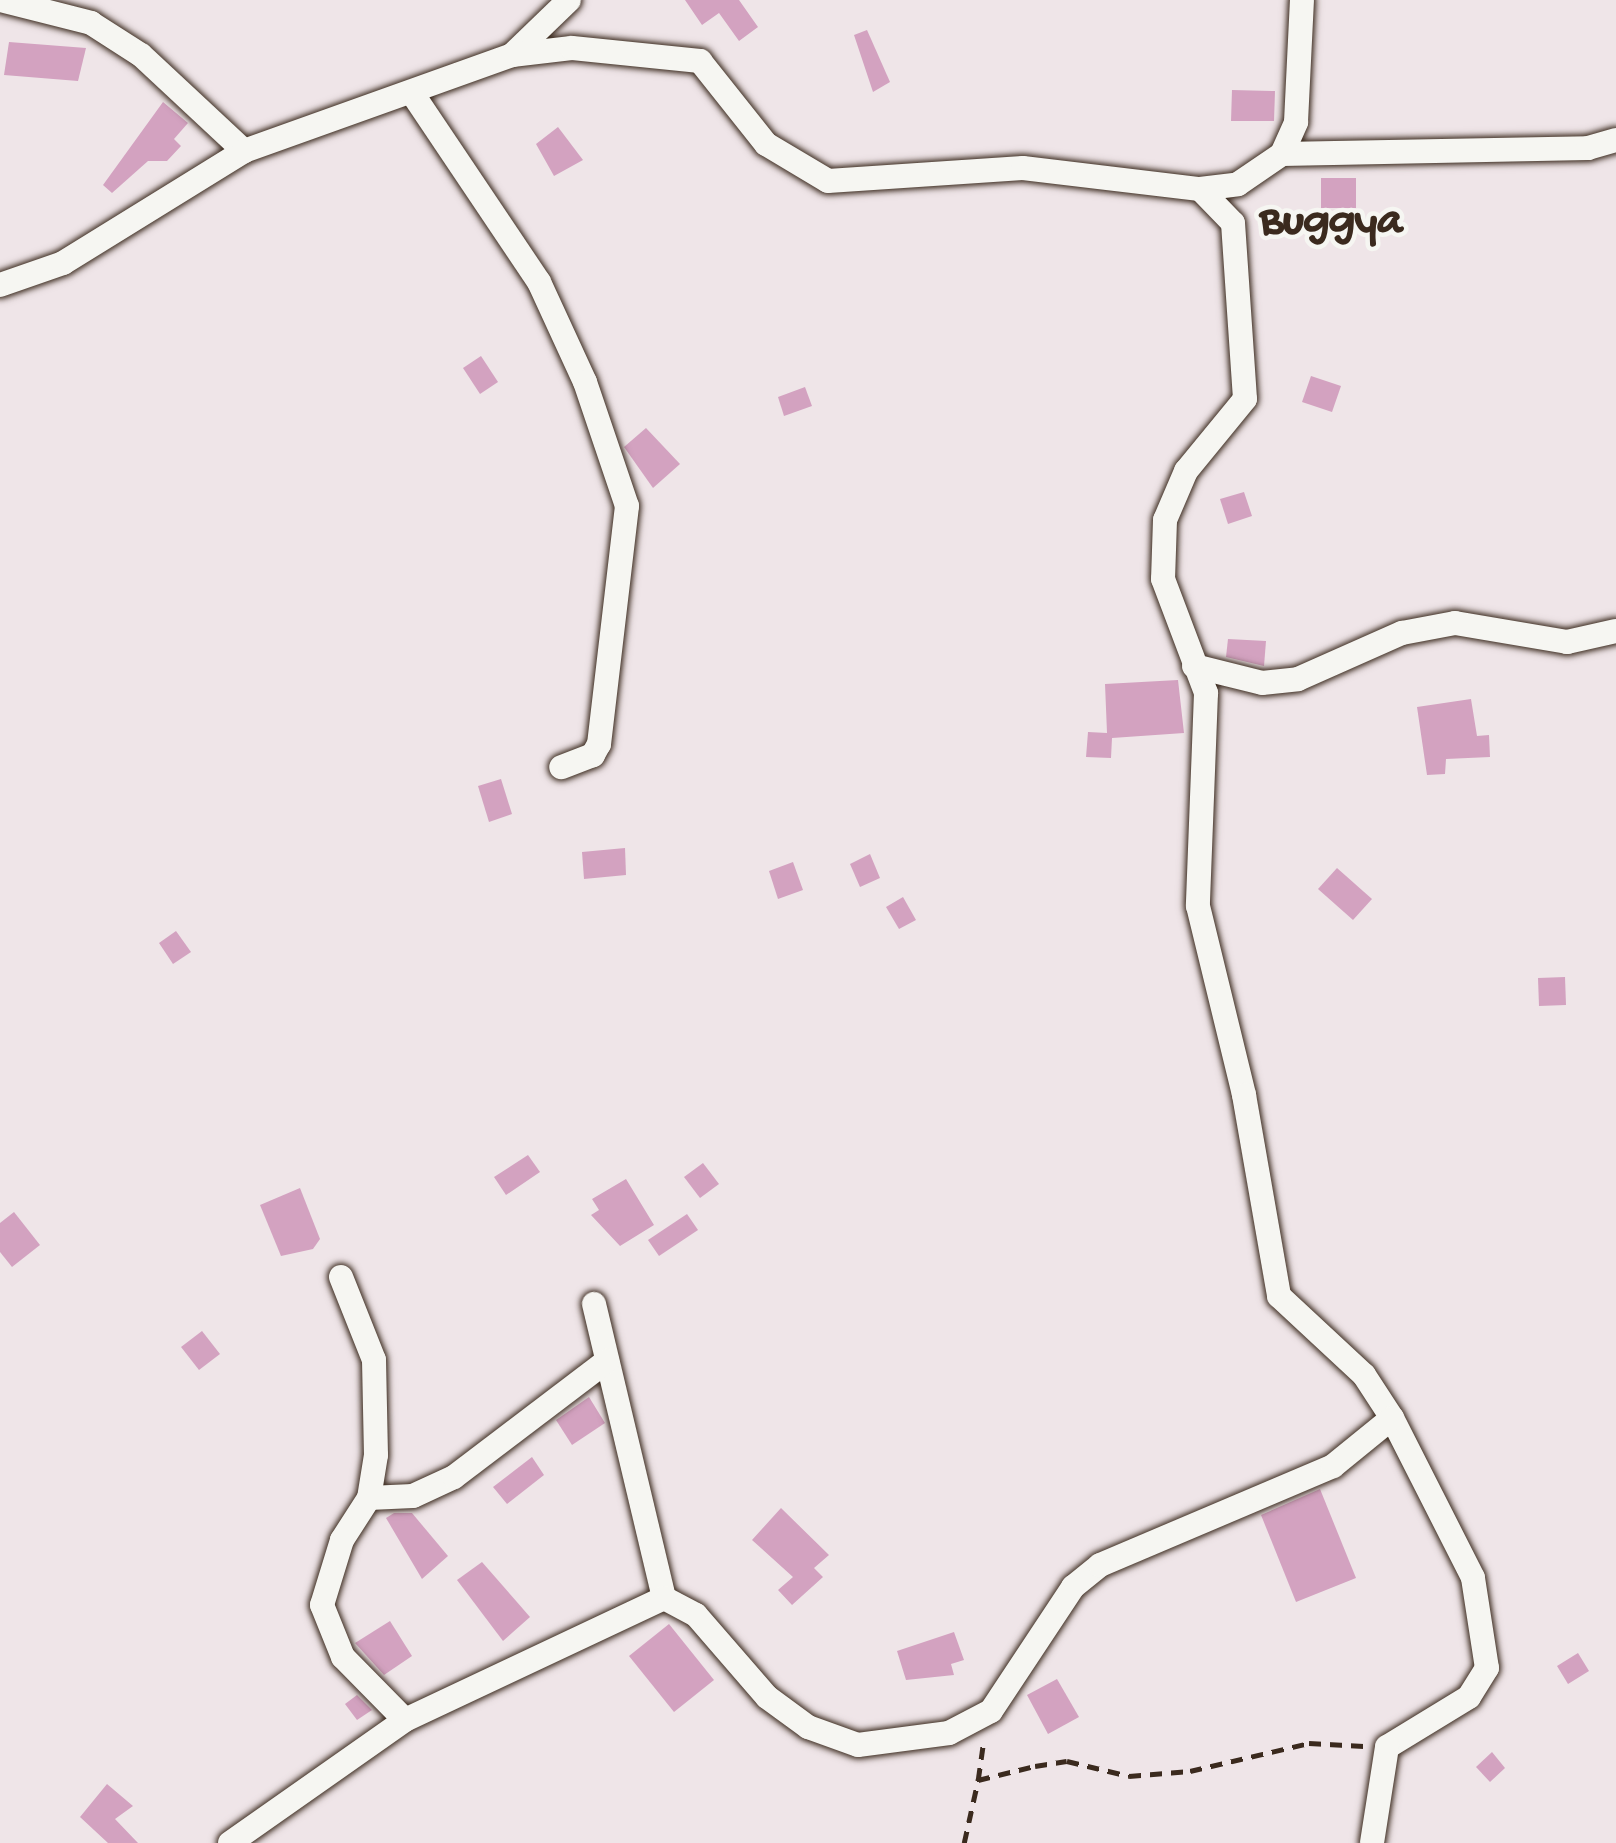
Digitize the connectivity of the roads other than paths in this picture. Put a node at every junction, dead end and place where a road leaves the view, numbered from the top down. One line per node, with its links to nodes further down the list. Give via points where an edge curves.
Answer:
1 (1, 0): 7 (street, via 92,23 141,55)
2 (569, 0): 4 (street)
3 (1302, 0): 8 (street, via 1296,122)
4 (512, 55): 5 (street); 9 (street, via 572,48 700,61 766,144 828,181 1023,168)
5 (412, 93): 7 (street); 13 (street, via 539,282 585,382 627,506 599,743 593,754)
6 (1616, 140): 8 (street, via 1588,148)
7 (244, 151): 10 (street, via 63,263)
8 (1282, 154): 9 (street, via 1238,184)
9 (1200, 189): 12 (street, via 1233,223 1245,399 1186,471 1165,520 1163,579)
10 (0, 285)
11 (1616, 631): 12 (street, via 1567,642 1455,623 1402,633 1298,679 1262,683)
12 (1194, 666): 17 (street, via 1206,693 1198,906 1244,1095 1269,1262 1279,1296 1364,1375)
13 (561, 767)
14 (341, 1277): 18 (street, via 374,1360 376,1455)
15 (594, 1304): 16 (street)
16 (607, 1361): 18 (street, via 454,1478 412,1496); 19 (street)
17 (1392, 1418): 19 (street, via 1333,1466 1100,1565 1073,1587 991,1711 949,1732 858,1745 808,1727 767,1696 696,1615); 22 (street, via 1473,1578 1487,1668 1469,1696 1388,1747)
18 (368, 1498): 20 (street, via 342,1540 322,1605 344,1657)
19 (664, 1598): 20 (street)
20 (405, 1720): 21 (street)
21 (230, 1843)
22 (1372, 1843)

